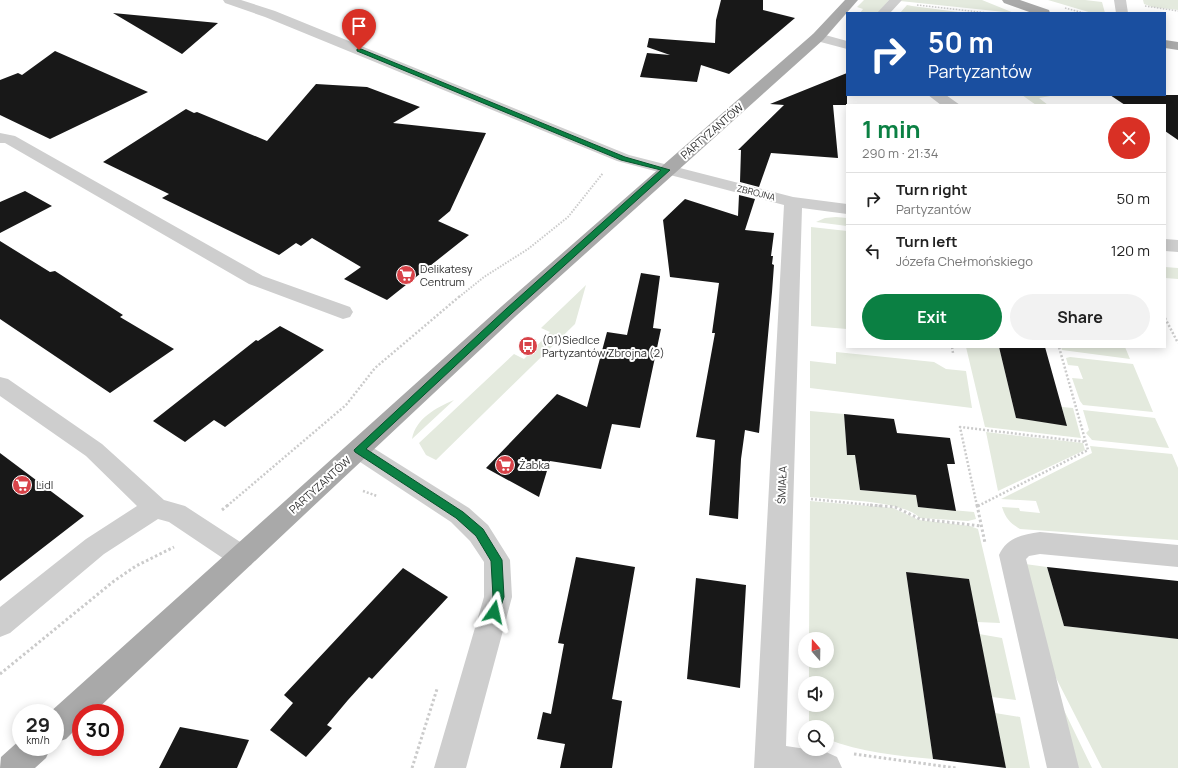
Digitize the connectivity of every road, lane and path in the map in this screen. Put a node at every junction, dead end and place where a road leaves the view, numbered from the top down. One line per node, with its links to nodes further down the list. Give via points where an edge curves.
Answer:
1 (229, 0): 21 (street, ZBROJNA, via 270,14 623,158)
2 (852, 0): 13 (main road, PARTYZANTÓW)
3 (896, 0): 8 (street)
4 (1008, 0): 10 (main road)
5 (1120, 0): 11 (street)
6 (1140, 3): 12 (path)
7 (910, 4): 9 (path)
8 (883, 12)
9 (979, 12)
10 (1041, 12)
11 (1122, 12)
12 (1178, 12)
13 (818, 37): 15 (street); 21 (main road, PARTYZANTÓW)
14 (1166, 44): 16 (main road)
15 (846, 45)
16 (1178, 46)
17 (936, 96): 18 (street)
18 (950, 104)
19 (0, 138): 24 (street, via 8,139 256,280)
20 (607, 170): 30 (path, via 568,217 484,277)
21 (666, 170): 22 (street, ZBROJNA); 33 (main road, PARTYZANTÓW)
22 (793, 202): 23 (street, ZBROJNA); 46 (street, ŚMIAŁA)
23 (846, 209)
24 (343, 312)
25 (1166, 320): 26 (path)
26 (1178, 343)
27 (952, 348): 29 (path)
28 (1058, 348): 32 (path)
29 (953, 353)
30 (385, 360)
31 (0, 385): 38 (street, via 94,450)
32 (1086, 442): 37 (path, via 1088,450); 37 (path, via 960,427)
33 (359, 450): 40 (main road, PARTYZANTÓW); 49 (street, via 460,515 479,532 497,560 498,597)
34 (363, 491): 35 (path)
35 (385, 498)
36 (802, 498): 37 (path, via 895,507 920,519 981,526)
37 (977, 506)
38 (156, 508): 40 (street, via 176,513); 41 (street, via 103,542)
39 (1178, 556): 51 (street, via 1040,543 1022,546 1012,555)
40 (242, 557): 43 (main road, PARTYZANTÓW)
41 (0, 624)
42 (437, 687): 48 (path)
43 (64, 720)
44 (25, 756): 47 (main road)
45 (837, 760): 46 (street); 50 (path)
46 (770, 764)
47 (12, 768)
48 (412, 768)
49 (450, 768)
50 (956, 768)
51 (1063, 768)

